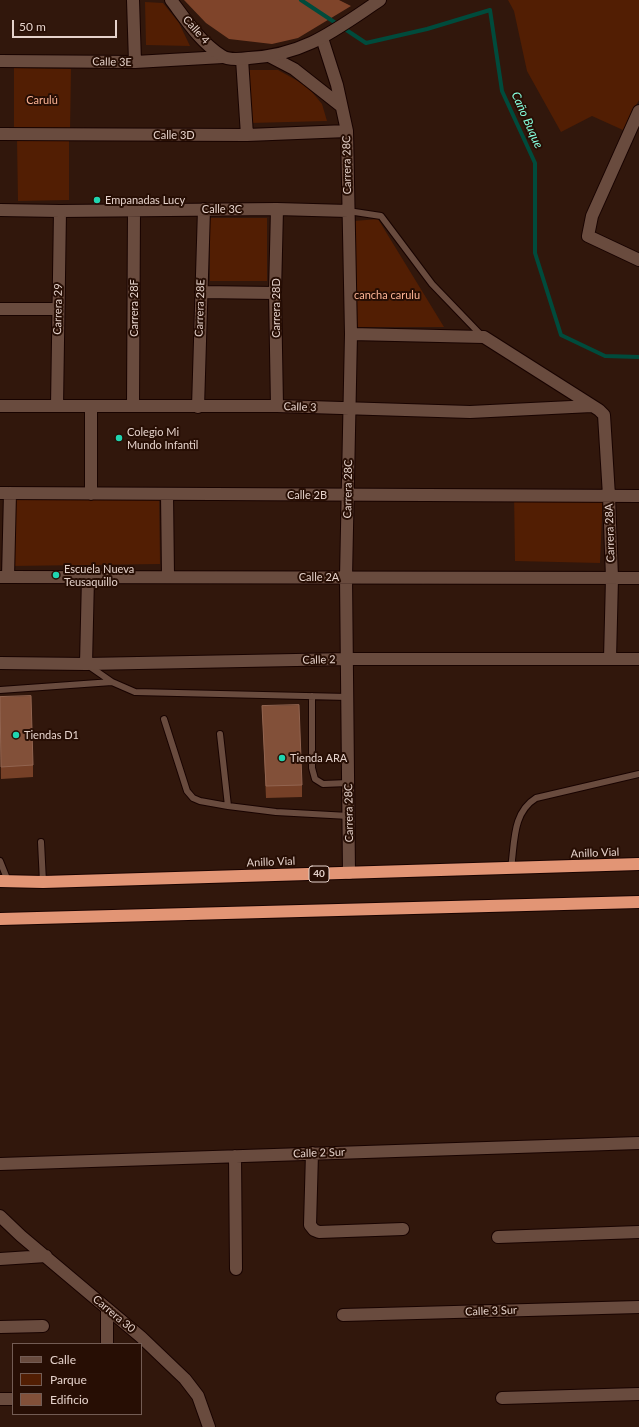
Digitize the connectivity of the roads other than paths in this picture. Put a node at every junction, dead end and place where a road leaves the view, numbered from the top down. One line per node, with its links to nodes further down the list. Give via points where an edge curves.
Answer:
1 (133, 0): 9 (street)
2 (171, 0): 5 (street, Calle 4, via 197,35)
3 (380, 0): 4 (street)
4 (326, 36): 6 (street, via 300,49); 10 (street, Carrera 28C)
5 (223, 57): 7 (street); 9 (street, Calle 3E)
6 (271, 57): 7 (street); 10 (street, via 294,69)
7 (242, 59): 14 (street)
8 (0, 61): 9 (street, Calle 3E)
9 (135, 62)
10 (341, 106): 12 (street, Carrera 28C)
11 (639, 111): 21 (street, via 592,216 588,236)
12 (347, 131): 14 (street, Calle 3D); 20 (street, Carrera 28C)
13 (0, 134): 14 (street, Calle 3D)
14 (247, 135)
15 (204, 209): 16 (street, Calle 3C); 18 (street, Calle 3C); 22 (street, Carrera 28E)
16 (278, 209): 20 (street, Calle 3C); 23 (street, Carrera 28D)
17 (0, 210): 19 (street, Calle 3C)
18 (134, 210): 19 (street, Calle 3C); 31 (street, Carrera 28F)
19 (60, 211): 25 (street, Carrera 29)
20 (348, 211): 26 (street, Carrera 28C); 27 (lane, via 381,216 432,284)
21 (639, 260)
22 (201, 292): 23 (street); 33 (street, Carrera 28E)
23 (276, 292): 32 (street, Carrera 28D)
24 (0, 309): 25 (street)
25 (58, 309): 29 (street, Carrera 29)
26 (351, 334): 27 (street); 34 (street, Carrera 28C)
27 (484, 337): 35 (street)
28 (0, 406): 29 (street, Calle 3)
29 (57, 406): 30 (street, Calle 3)
30 (91, 406): 31 (street, Calle 3); 37 (street)
31 (133, 406): 33 (street, Calle 3)
32 (277, 406): 33 (street, Calle 3); 34 (street, Calle 3)
33 (198, 407)
34 (350, 408): 35 (street, Calle 3, via 470,412); 39 (street, Carrera 28C)
35 (595, 408): 40 (street, Carrera 28A, via 604,415 605,420)
36 (5, 493): 37 (street, Calle 2B); 43 (street)
37 (91, 494): 38 (street, Calle 2B)
38 (167, 494): 39 (street, Calle 2B); 42 (street)
39 (348, 495): 40 (street, Calle 2B); 45 (street, Carrera 28C)
40 (609, 496): 41 (street, Calle 2B); 46 (street, Carrera 28A)
41 (639, 496)
42 (168, 576): 44 (street, Calle 2A); 45 (street, Calle 2A)
43 (4, 577): 44 (street, Calle 2A)
44 (88, 577): 52 (street)
45 (346, 577): 46 (street, Calle 2A); 48 (street, Carrera 28C)
46 (612, 578): 47 (street, Calle 2A); 49 (street, Carrera 28A)
47 (639, 578)
48 (348, 659): 49 (street, Calle 2); 52 (street, Calle 2); 56 (street, Carrera 28C)
49 (610, 659): 50 (street, Calle 2)
50 (639, 659)
51 (0, 663): 52 (street, Calle 2)
52 (86, 664): 53 (lane)
53 (112, 682): 54 (lane); 55 (lane, via 135,692)
54 (0, 690)
55 (312, 696): 56 (lane); 60 (lane, via 312,768 315,779 323,784)
56 (348, 697): 60 (street, Carrera 28C)
57 (164, 719): 61 (lane, via 187,791 200,801)
58 (220, 734): 61 (lane)
59 (639, 774): 66 (lane, via 536,798 526,804 518,817)
60 (348, 783): 62 (street, Carrera 28C)
61 (228, 806): 62 (lane, via 276,812)
62 (349, 816): 67 (street, Carrera 28C)
63 (41, 842): 69 (lane)
64 (0, 861): 68 (lane)
65 (639, 864): 66 (highway, Anillo Vial / 40)
66 (511, 868): 67 (highway, Anillo Vial / 40)
67 (349, 873): 69 (highway, Anillo Vial / 40)
68 (4, 881): 69 (highway, Anillo Vial / 40)
69 (43, 882)
70 (639, 902): 71 (highway)
71 (0, 919)
72 (639, 1143): 73 (street, Calle 2 Sur)
73 (312, 1153): 74 (street, Calle 2 Sur); 77 (street, via 310,1225 314,1230 319,1232)
74 (235, 1156): 75 (street, Calle 2 Sur); 82 (street)
75 (0, 1164)
76 (0, 1216): 80 (street, Carrera 30)
77 (403, 1229)
78 (639, 1232): 79 (street)
79 (498, 1237)
80 (46, 1256): 81 (street); 84 (street, Carrera 30)
81 (0, 1259)
82 (236, 1269)
83 (639, 1306): 85 (street, Calle 3 Sur)
84 (107, 1309): 88 (street); 93 (street, Carrera 30, via 185,1379 198,1396)
85 (343, 1315)
86 (43, 1326): 87 (street)
87 (0, 1327)
88 (107, 1343)
89 (639, 1394): 90 (street)
90 (502, 1398)
91 (12, 1399): 92 (street)
92 (0, 1400)
93 (209, 1427)

